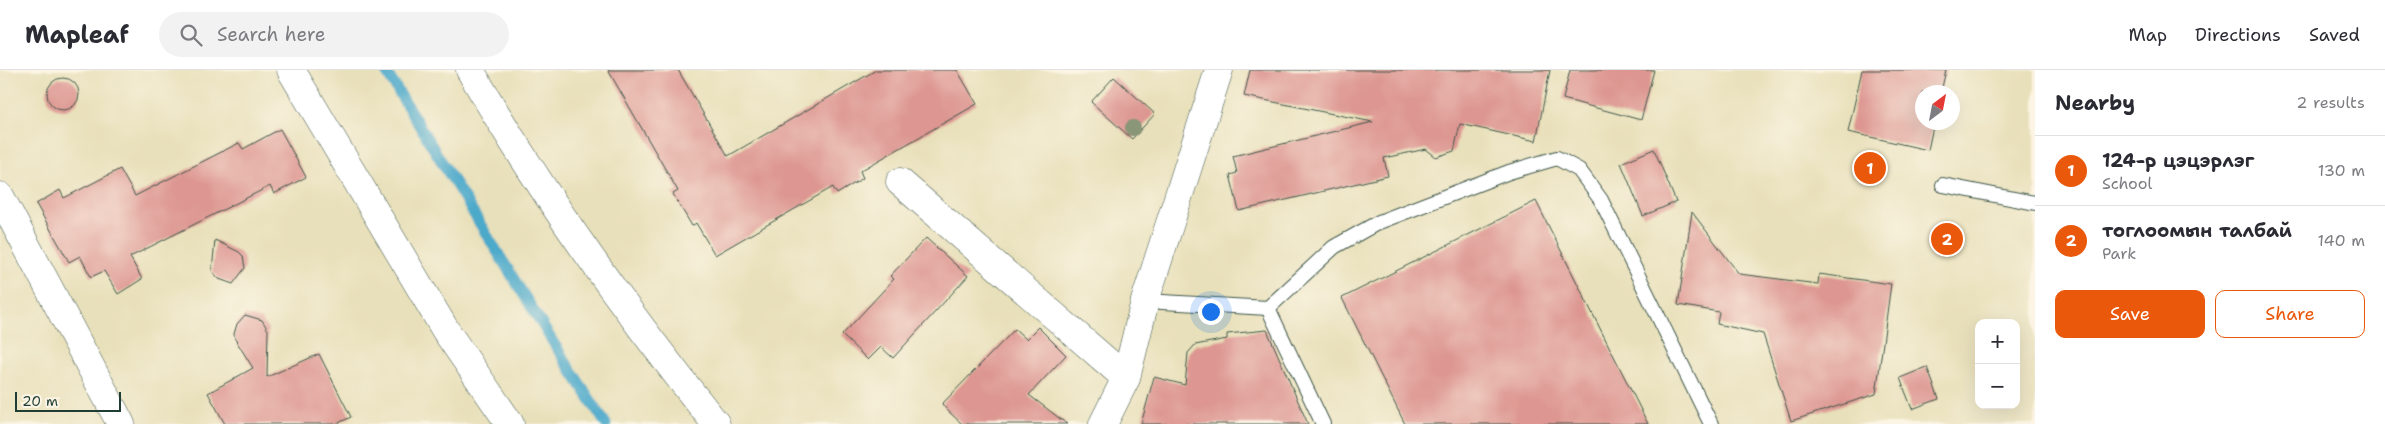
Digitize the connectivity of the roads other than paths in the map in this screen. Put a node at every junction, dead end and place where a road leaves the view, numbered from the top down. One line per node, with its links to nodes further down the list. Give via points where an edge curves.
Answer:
1 (291, 70): 12 (street, via 446,331)
2 (470, 70): 13 (street, via 498,119 582,246)
3 (1219, 70): 8 (street)
4 (900, 182): 10 (street)
5 (1944, 185): 7 (lane)
6 (0, 196): 11 (street)
7 (2035, 203)
8 (1145, 302): 9 (lane); 10 (street)
9 (1268, 308): 15 (lane); 16 (lane, via 1334,247 1379,222 1509,172 1557,158 1579,170 1601,200)
10 (1126, 378): 14 (street)
11 (121, 424)
12 (510, 424)
13 (716, 424)
14 (1103, 424)
15 (1323, 424)
16 (1711, 424)

